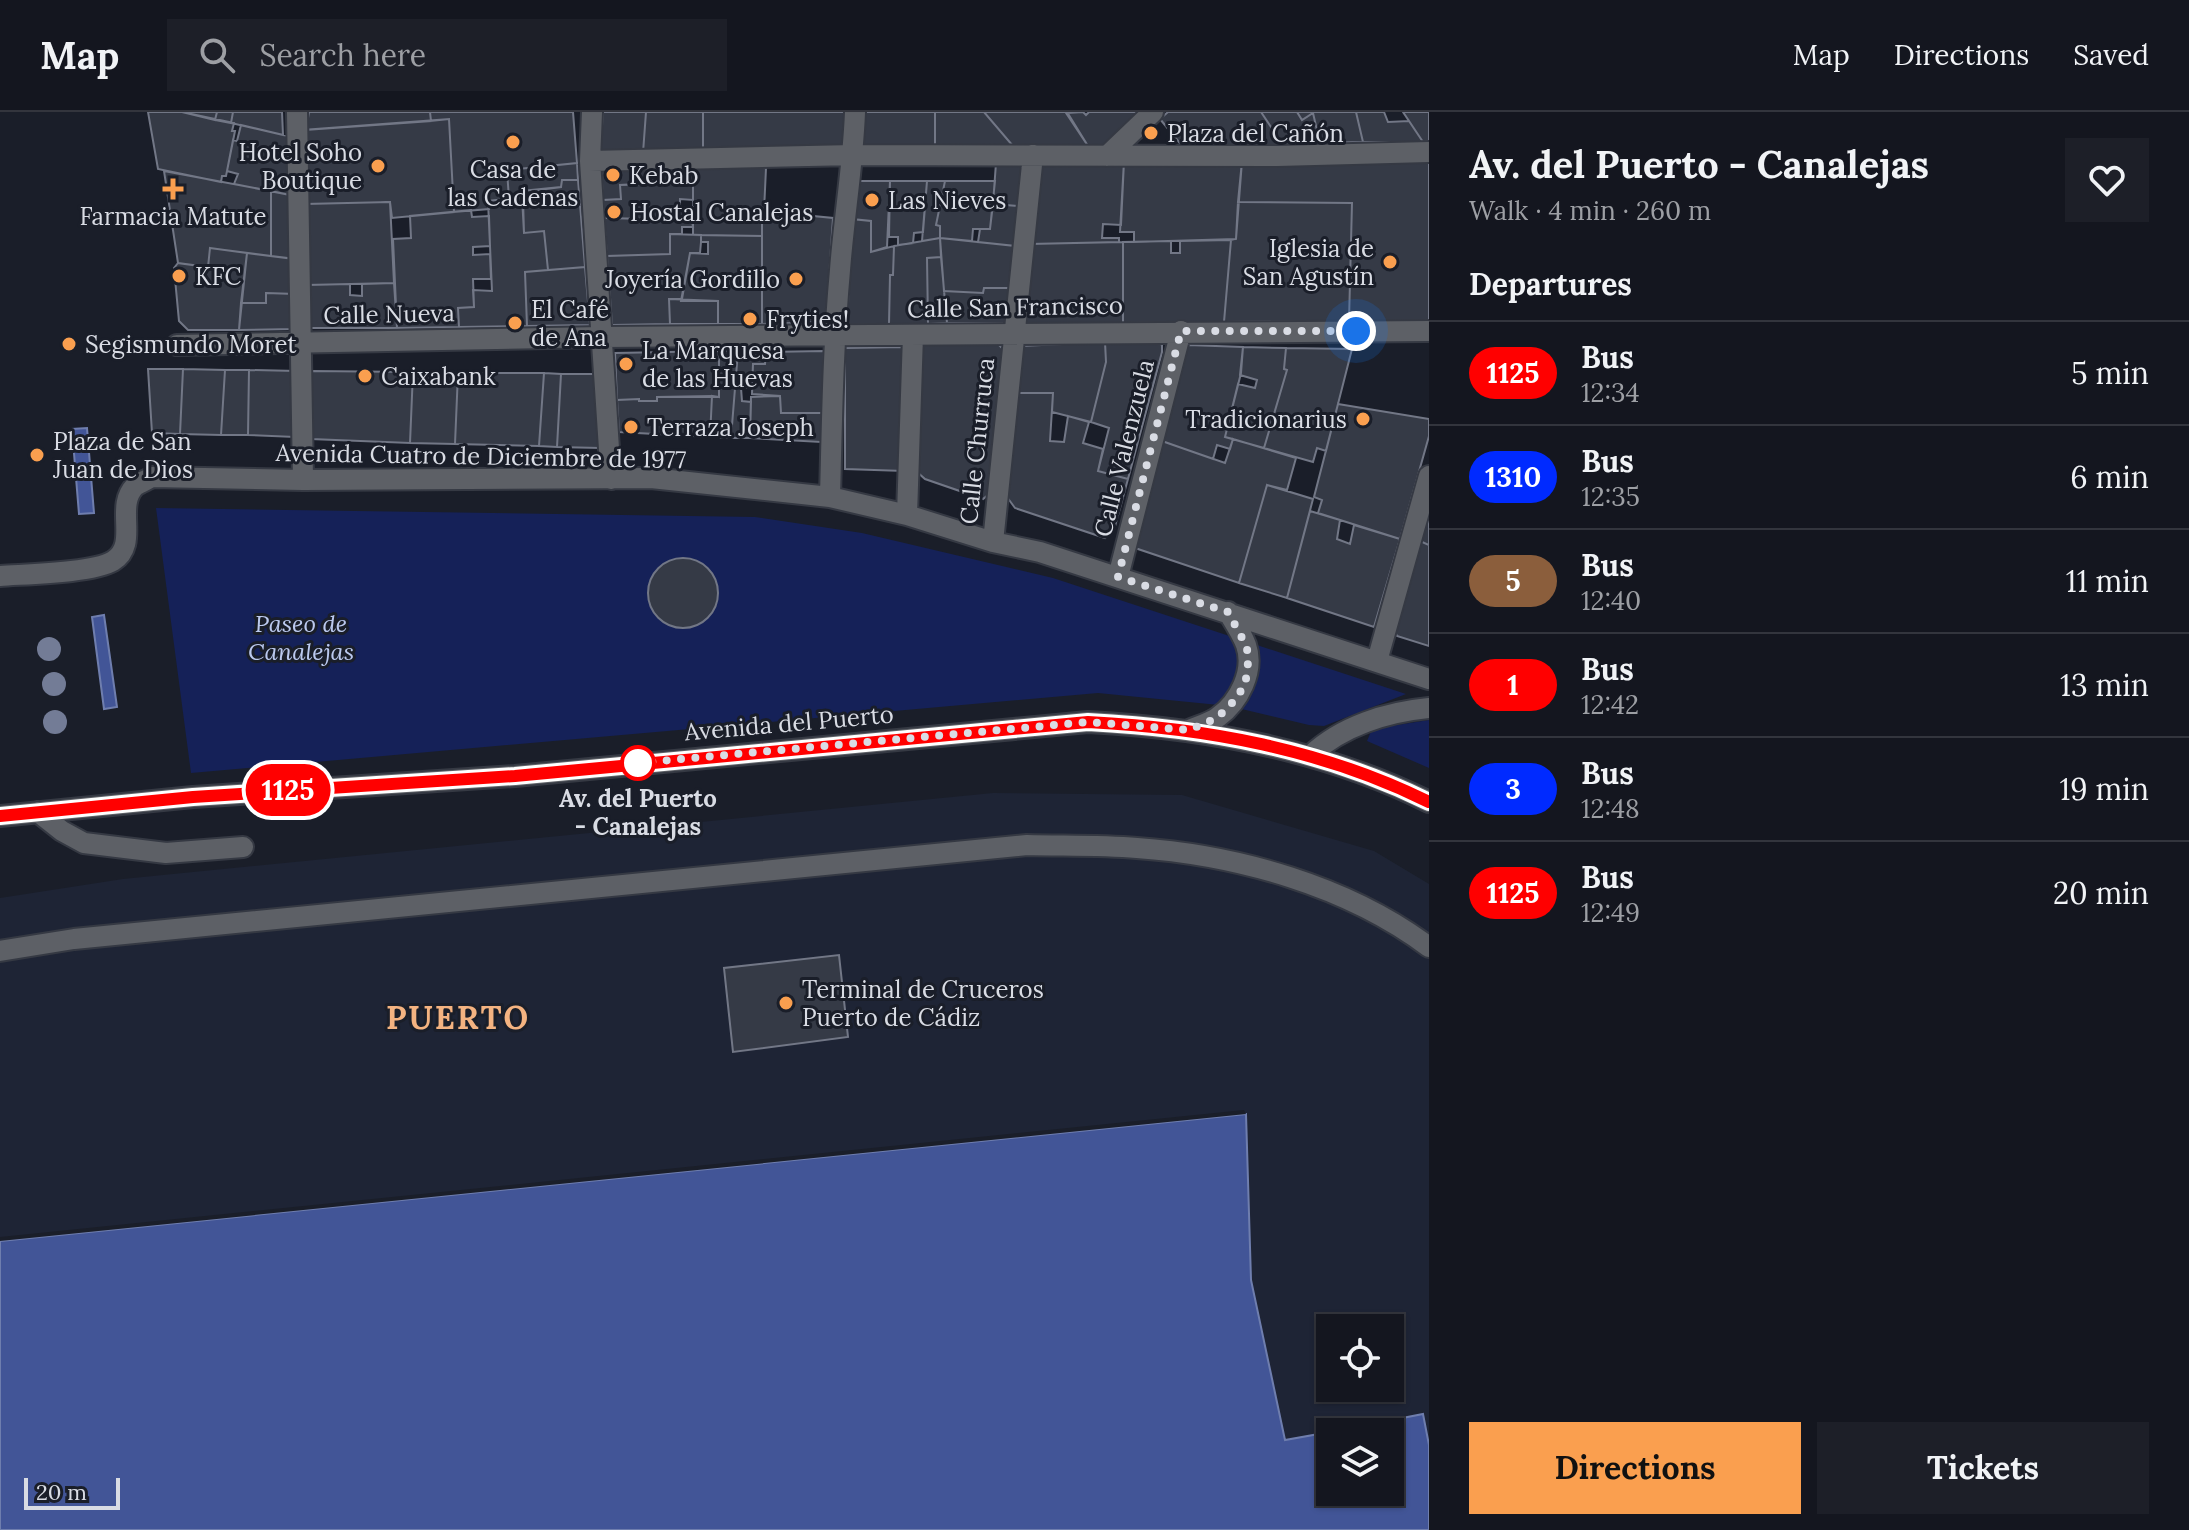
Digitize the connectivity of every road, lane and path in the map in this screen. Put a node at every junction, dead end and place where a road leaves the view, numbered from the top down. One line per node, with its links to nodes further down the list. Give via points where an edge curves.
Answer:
1 (297, 112): 16 (street)
2 (592, 112): 9 (street)
3 (855, 112): 6 (street)
4 (1153, 112): 8 (street)
5 (1429, 152): 8 (street)
6 (854, 155): 7 (street); 9 (street); 13 (street)
7 (1033, 155): 8 (street); 12 (street, Calle Churruca)
8 (1107, 156)
9 (590, 161): 15 (street)
10 (1181, 331): 11 (street, Calle San Francisco); 12 (street, Calle San Francisco); 25 (street, Calle Valenzuela)
11 (1429, 331)
12 (1015, 333): 14 (street, Calle San Francisco); 23 (street, Calle Churruca)
13 (834, 335): 14 (street, Calle San Francisco); 15 (street, Calle San Francisco); 21 (street)
14 (913, 335): 22 (street)
15 (602, 337): 16 (street, Calle Nueva); 19 (street)
16 (299, 342): 17 (street, Calle Nueva); 20 (street)
17 (177, 345)
18 (1429, 476): 27 (street)
19 (611, 479): 20 (street, Avenida Cuatro de Diciembre de 1977); 21 (street, Avenida Cuatro de Diciembre de 1977, via 651,478)
20 (303, 480): 24 (street, Avenida Cuatro de Diciembre de 1977, via 152,477 135,486 126,500 126,543 110,563)
21 (830, 497): 22 (street, Avenida Cuatro de Diciembre de 1977)
22 (907, 515): 23 (street, Avenida Cuatro de Diciembre de 1977)
23 (993, 542): 25 (street, Avenida Cuatro de Diciembre de 1977)
24 (0, 576)
25 (1118, 577): 26 (street, Avenida Cuatro de Diciembre de 1977)
26 (1228, 612): 27 (street, Avenida Cuatro de Diciembre de 1977); 30 (street, via 1247,647 1245,684 1217,718)
27 (1377, 661): 28 (street, Avenida Cuatro de Diciembre de 1977)
28 (1429, 679)
29 (1429, 708): 31 (street, via 1364,723 1328,739)
30 (1189, 730): 31 (street, Avenida del Puerto); 33 (street, Avenida del Puerto, via 1088,722 515,776)
31 (1311, 755): 32 (street, Avenida del Puerto)
32 (1429, 802)
33 (38, 812): 34 (street, Avenida del Puerto); 35 (street, via 84,843 166,853)
34 (0, 816)
35 (243, 847)
36 (1429, 947): 37 (street, via 1340,896 1212,858 1138,848 1027,845 74,939)
37 (0, 951)

